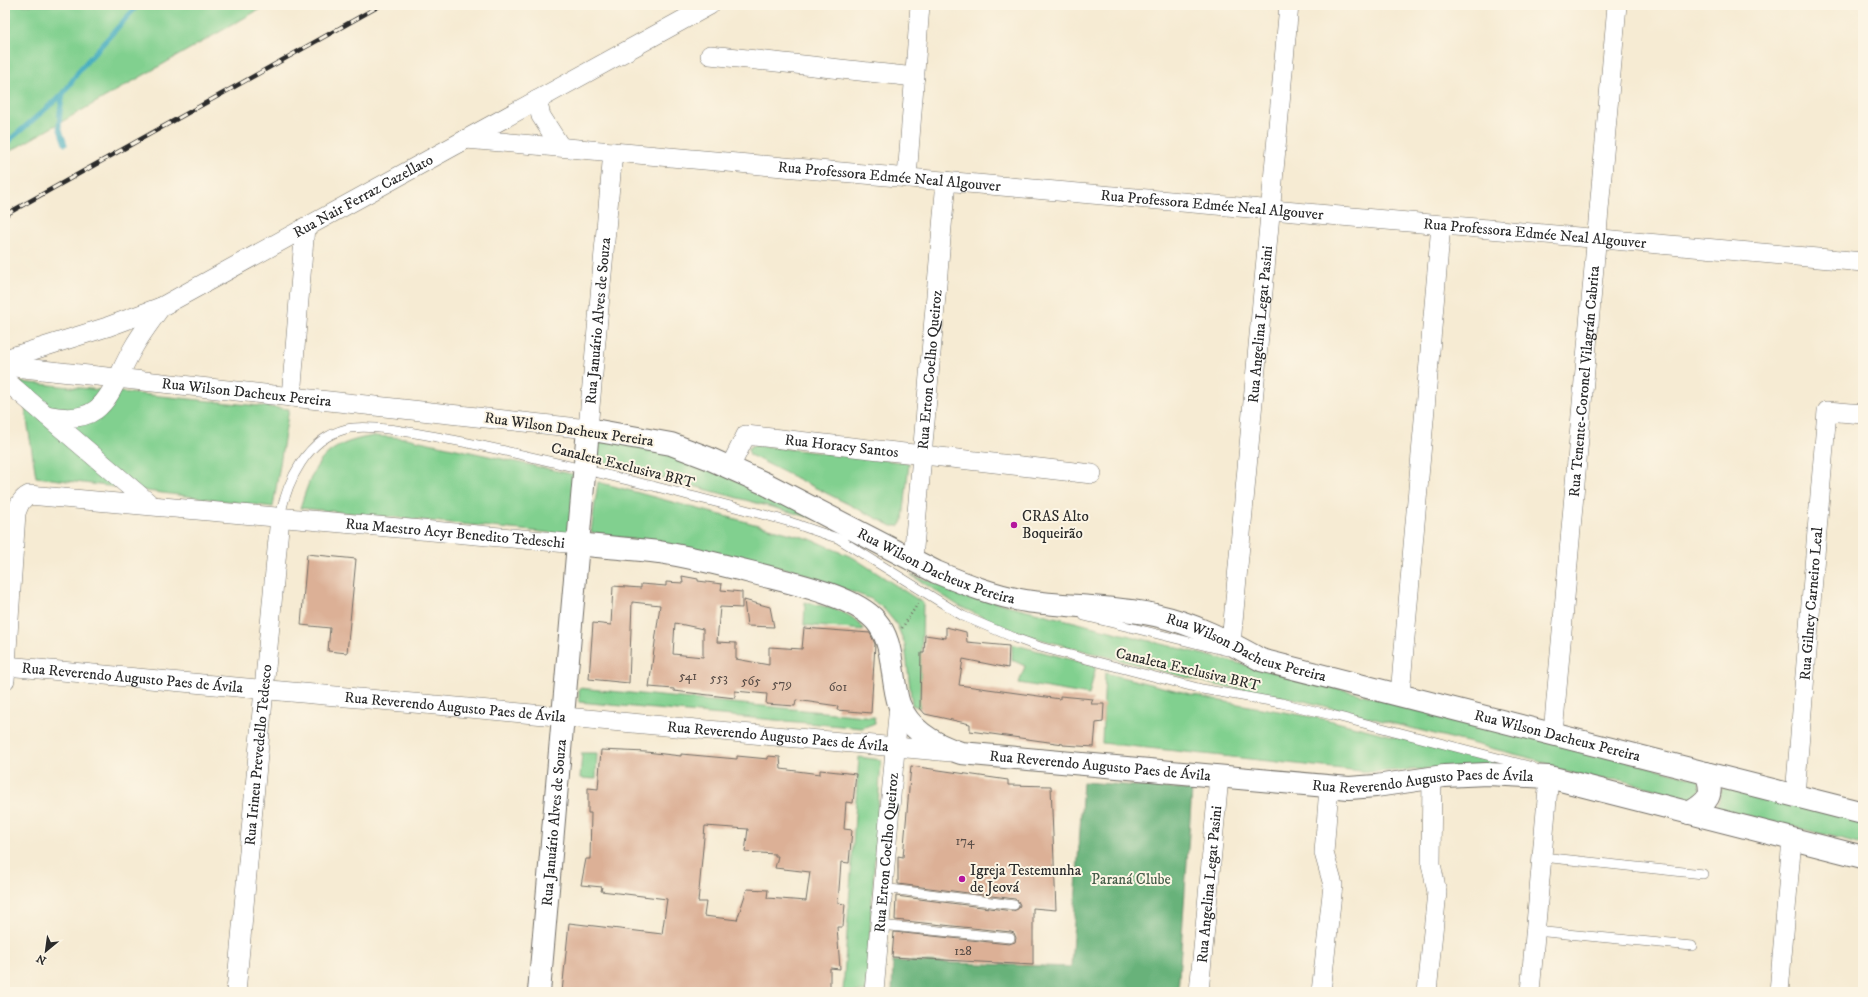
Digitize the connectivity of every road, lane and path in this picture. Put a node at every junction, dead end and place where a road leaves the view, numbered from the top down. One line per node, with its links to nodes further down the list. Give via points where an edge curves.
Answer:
1 (710, 5): 7 (street, Rua Nair Ferraz Cazellato)
2 (920, 5): 6 (street)
3 (1289, 5): 13 (street, Rua Angelina Legat Pasini)
4 (1617, 5): 16 (street, Rua Tenente-Coronel Vilagrán Cabrita)
5 (710, 55): 6 (street)
6 (915, 77): 11 (street)
7 (537, 100): 8 (street, Rua Nair Ferraz Cazellato); 9 (street, via 541,116)
8 (466, 139): 9 (street, Rua Professora Edmée Neal Algouver); 15 (street, Rua Nair Ferraz Cazellato)
9 (560, 146): 10 (street, Rua Professora Edmée Neal Algouver)
10 (613, 152): 11 (street, Rua Professora Edmée Neal Algouver); 26 (street, Rua Januário Alves de Souza)
11 (907, 178): 12 (street, Rua Professora Edmée Neal Algouver)
12 (946, 181): 13 (street, Rua Professora Edmée Neal Algouver); 27 (street, Rua Erton Coelho Queiroz)
13 (1270, 210): 14 (street, Rua Professora Edmée Neal Algouver); 39 (street, Rua Angelina Legat Pasini)
14 (1441, 225): 16 (street, Rua Professora Edmée Neal Algouver); 44 (street)
15 (305, 227): 18 (street, Rua Nair Ferraz Cazellato); 23 (street)
16 (1597, 238): 17 (street, Rua Professora Edmée Neal Algouver); 47 (street, Rua Tenente-Coronel Vilagrán Cabrita)
17 (1863, 262)
18 (161, 306): 19 (street, Rua Nair Ferraz Cazellato, via 107,327); 21 (street, via 141,334)
19 (5, 359)
20 (5, 366): 21 (street, Rua Wilson Dacheux Pereira)
21 (118, 378): 23 (street, Rua Wilson Dacheux Pereira); 25 (street, via 106,399 91,413 65,419)
22 (5, 380): 25 (street)
23 (291, 397): 26 (street, Rua Wilson Dacheux Pereira)
24 (1863, 414): 55 (street, Rua Gilney Carneiro Leal, via 1827,411)
25 (46, 415): 31 (street)
26 (588, 429): 28 (main road, Rua Wilson Dacheux Pereira, via 671,444); 29 (main road, Rua Januário Alves de Souza)
27 (923, 456): 28 (street, Rua Horacy Santos, via 746,435); 30 (street, Rua Horacy Santos); 35 (street, Rua Erton Coelho Queiroz)
28 (730, 467): 35 (main road, Rua Wilson Dacheux Pereira)
29 (585, 469): 32 (lane, Canaleta Exclusiva BRT, via 435,437 372,428 347,429 323,439 305,456 291,479); 33 (lane, Canaleta Exclusiva BRT, via 777,519); 34 (main road, Rua Januário Alves de Souza)
30 (1092, 474)
31 (151, 505): 32 (street, Rua Maestro Acyr Benedito Tedeschi); 42 (street, Rua Maestro Acyr Benedito Tedeschi, via 37,495 23,498 16,513)
32 (280, 517): 34 (street, Rua Maestro Acyr Benedito Tedeschi); 43 (street, Rua Irineu Prevedello Tedesco)
33 (839, 539): 35 (lane, Canaleta Exclusiva BRT); 36 (lane, Canaleta Exclusiva BRT)
34 (578, 544): 38 (main road, Rua Maestro Acyr Benedito Tedeschi, via 683,556 796,584 853,604); 46 (main road, Rua Januário Alves de Souza)
35 (913, 558): 37 (main road, Rua Wilson Dacheux Pereira, via 936,572 965,584)
36 (925, 593): 40 (path); 53 (lane, Canaleta Exclusiva BRT, via 963,616 992,629 1055,651 1202,689 1332,714 1529,766)
37 (1025, 601): 39 (main road, Rua Wilson Dacheux Pereira, via 1156,615); 41 (lane, Canaleta Exclusiva BRT)
38 (876, 620): 40 (main road, Rua Erton Coelho Queiroz)
39 (1231, 644): 41 (main road, Rua Wilson Dacheux Pereira)
40 (890, 647): 45 (main road, Rua Erton Coelho Queiroz)
41 (1261, 660): 44 (main road, Rua Wilson Dacheux Pereira)
42 (6, 673): 43 (street, Rua Reverendo Augusto Paes de Ávila)
43 (264, 690): 46 (street, Rua Reverendo Augusto Paes de Ávila); 68 (street, Rua Irineu Prevedello Tedesco)
44 (1400, 695): 47 (main road, Rua Wilson Dacheux Pereira)
45 (899, 704): 48 (street, Rua Erton Coelho Queiroz); 49 (main road, via 910,722 921,733 943,748)
46 (563, 717): 48 (street, Rua Reverendo Augusto Paes de Ávila); 69 (main road, Rua Januário Alves de Souza)
47 (1553, 734): 50 (main road, Rua Wilson Dacheux Pereira)
48 (896, 747): 49 (street, Rua Reverendo Augusto Paes de Ávila); 62 (street, Rua Erton Coelho Queiroz)
49 (961, 753): 51 (main road, Rua Reverendo Augusto Paes de Ávila)
50 (1706, 773): 55 (main road, Rua Wilson Dacheux Pereira); 56 (main road, via 1711,790 1708,798)
51 (1219, 777): 54 (main road, Rua Reverendo Augusto Paes de Ávila); 71 (street, Rua Angelina Legat Pasini)
52 (1432, 777): 53 (main road, Rua Reverendo Augusto Paes de Ávila, via 1487,774); 54 (main road, Rua Reverendo Augusto Paes de Ávila, via 1361,788); 73 (street, via 1431,864 1437,892)
53 (1549, 777): 56 (main road); 59 (street)
54 (1329, 786): 72 (street, via 1324,853 1333,885)
55 (1795, 795): 57 (main road, Rua Wilson Dacheux Pereira)
56 (1690, 813): 58 (main road)
57 (1863, 813)
58 (1792, 838): 60 (main road); 75 (street)
59 (1542, 857): 61 (lane); 65 (street)
60 (1863, 857)
61 (1703, 874)
62 (883, 888): 63 (lane); 64 (street, Rua Erton Coelho Queiroz)
63 (1014, 905)
64 (880, 925): 66 (lane); 70 (street, Rua Erton Coelho Queiroz)
65 (1535, 930): 67 (lane); 74 (street)
66 (1010, 938)
67 (1692, 946)
68 (236, 992)
69 (539, 992)
70 (874, 992)
71 (1199, 992)
72 (1321, 992)
73 (1427, 992)
74 (1530, 992)
75 (1779, 992)

